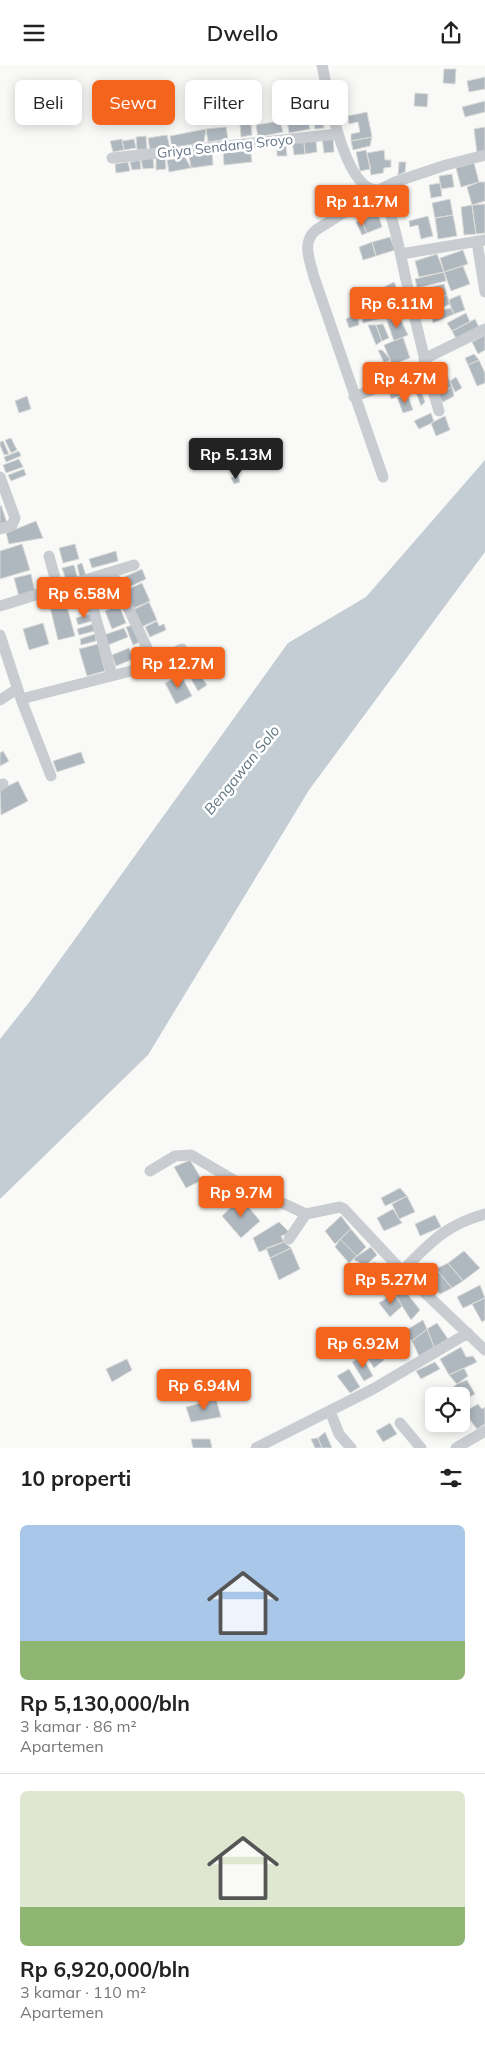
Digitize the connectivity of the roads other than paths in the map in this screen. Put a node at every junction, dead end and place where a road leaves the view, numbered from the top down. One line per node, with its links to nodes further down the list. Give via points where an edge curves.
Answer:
1 (322, 65): 2 (street)
2 (338, 134): 4 (street, Griya Sendang Sroyo); 5 (street, via 359,181 365,187)
3 (485, 155): 5 (street, via 417,174)
4 (112, 158)
5 (379, 190): 7 (street, via 385,197); 11 (street, via 316,230 307,243 314,277)
6 (481, 241): 7 (street); 8 (street)
7 (401, 254): 10 (street)
8 (485, 292)
9 (485, 329): 10 (street)
10 (425, 363): 11 (street); 12 (street)
11 (354, 397): 14 (street)
12 (439, 411)
13 (0, 477): 15 (street, via 15,518 12,525)
14 (382, 477)
15 (0, 529)
16 (49, 556): 20 (street)
17 (134, 565): 18 (street)
18 (112, 573): 19 (street); 24 (street)
19 (85, 581): 20 (street); 25 (street)
20 (58, 589): 21 (street)
21 (0, 606)
22 (0, 635): 26 (street)
23 (182, 649): 24 (street)
24 (154, 663): 25 (street)
25 (112, 675): 26 (street)
26 (19, 694): 27 (street); 28 (street)
27 (0, 700)
28 (51, 776)
29 (150, 1171): 30 (street, via 175,1156 191,1155 236,1182)
30 (306, 1214): 32 (street); 33 (street, via 340,1207 344,1209)
31 (485, 1214): 33 (street, via 454,1225 438,1235)
32 (289, 1239)
33 (402, 1271): 34 (street)
34 (468, 1333): 35 (street); 36 (street)
35 (485, 1350)
36 (330, 1411): 39 (street); 40 (street, via 339,1434)
37 (400, 1423): 41 (street)
38 (485, 1431): 42 (street)
39 (256, 1448)
40 (351, 1448)
41 (421, 1448)
42 (456, 1448)

